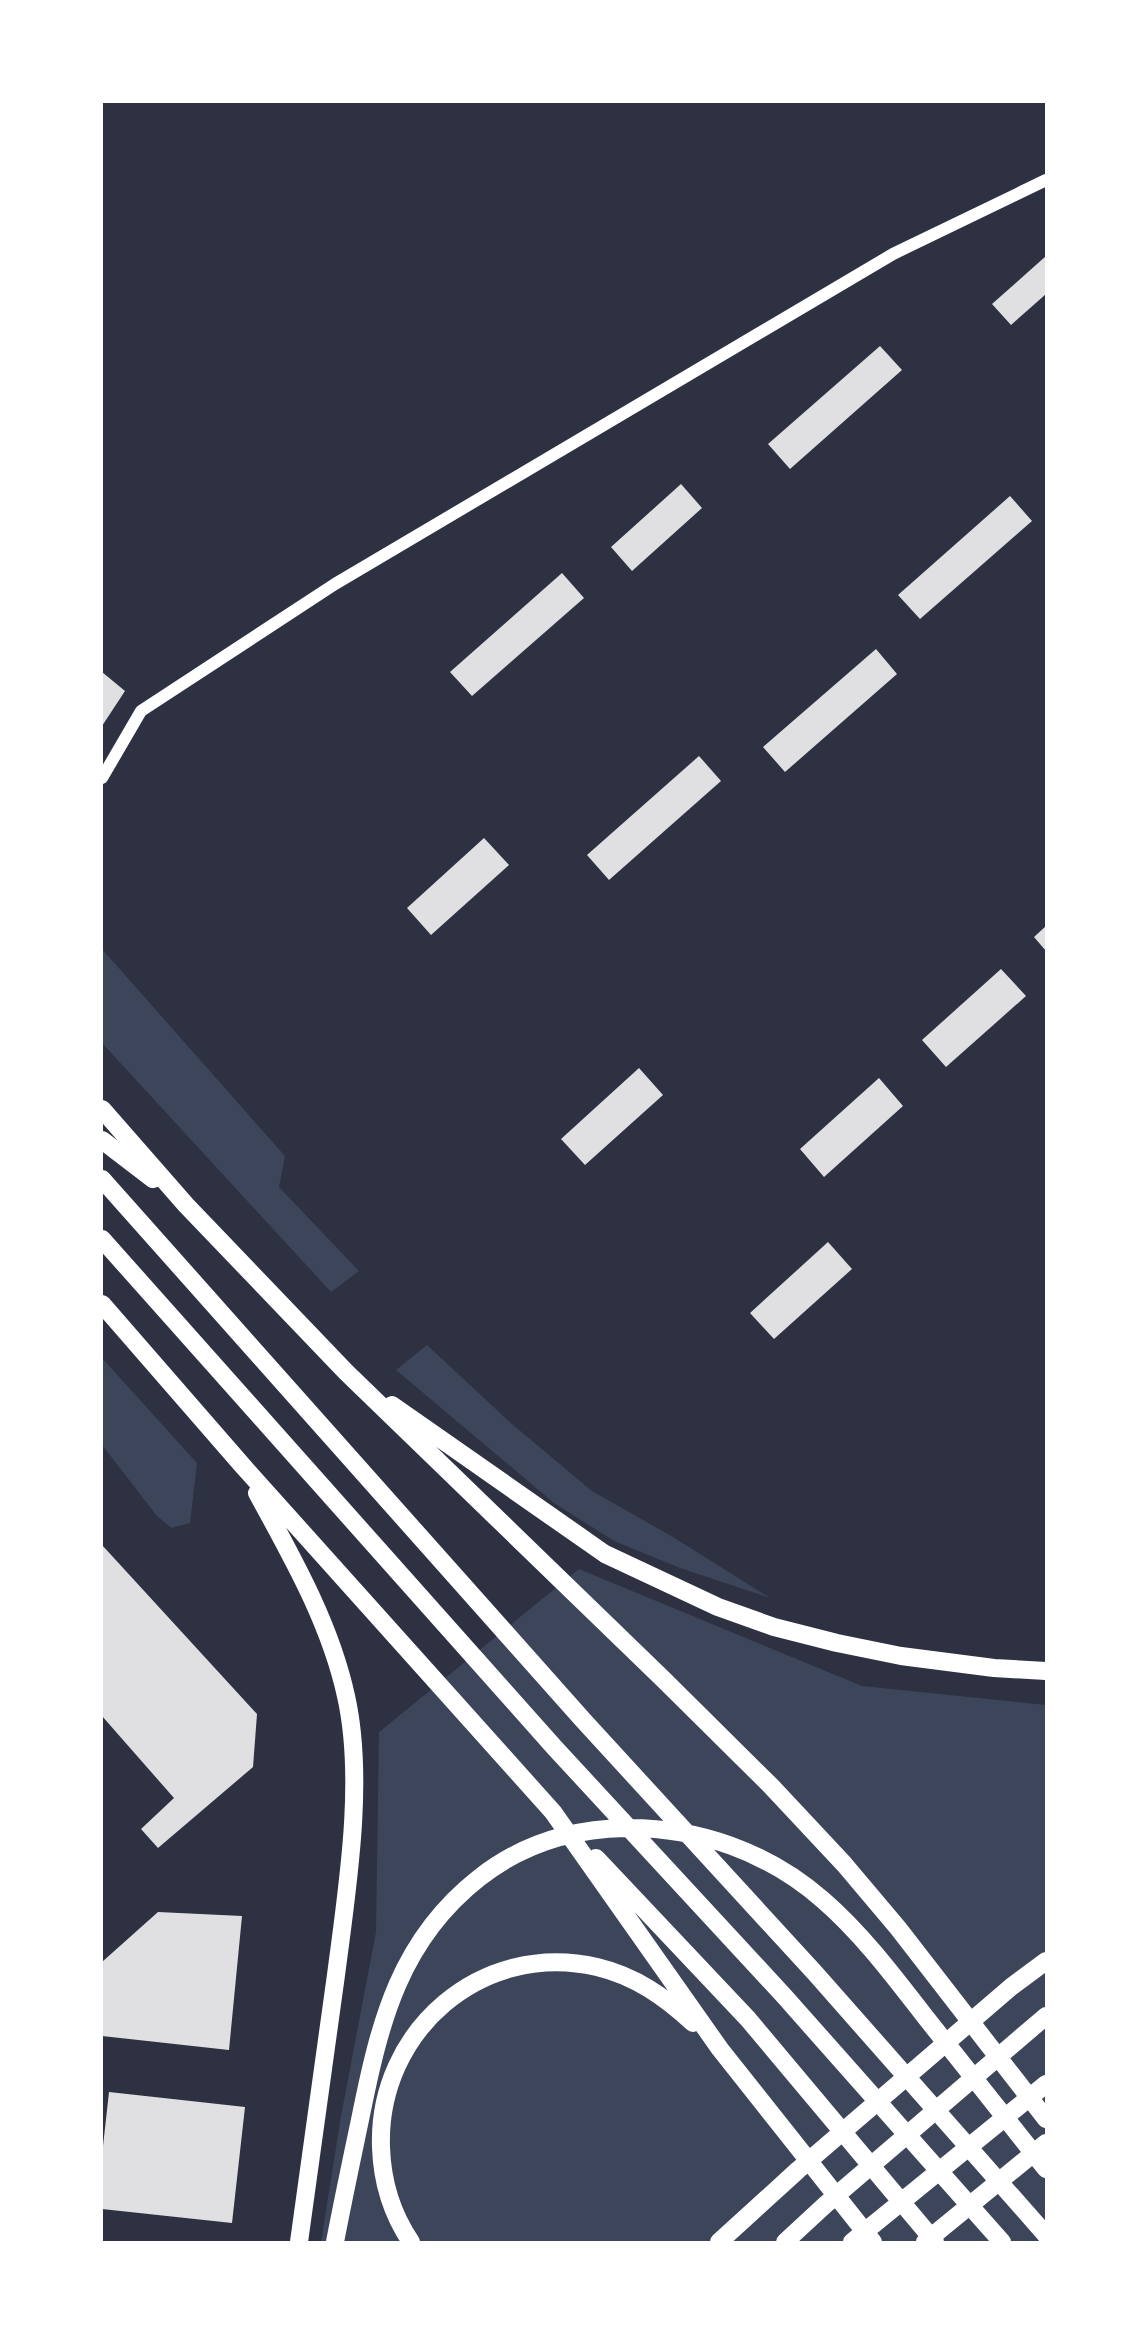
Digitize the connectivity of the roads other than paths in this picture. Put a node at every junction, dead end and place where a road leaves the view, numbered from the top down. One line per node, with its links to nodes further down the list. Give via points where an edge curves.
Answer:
1 (1046, 180): 2 (street, via 893,254 335,584 141,712)
2 (102, 778)
3 (102, 1109): 6 (highway)
4 (102, 1140): 6 (highway)
5 (102, 1179): 21 (highway)
6 (186, 1205): 9 (highway)
7 (102, 1239): 32 (highway)
8 (102, 1304): 10 (highway)
9 (346, 1372): 11 (highway, via 606,1554 718,1607 774,1627 888,1654); 17 (highway, via 654,1669 817,1834 898,1928)
10 (242, 1465): 12 (highway); 23 (highway, via 335,1652 352,1740 355,1784 346,1900)
11 (1046, 1671)
12 (553, 1812): 15 (highway); 31 (highway, via 748,2019)
13 (1046, 1961): 20 (highway)
14 (1046, 2016): 27 (highway)
15 (720, 2049): 22 (highway, via 657,1992 596,1967 530,1965 470,1985 424,2022 401,2056 387,2093 381,2133 384,2175); 29 (highway)
16 (1046, 2084): 28 (highway)
17 (1046, 2119)
18 (1046, 2143): 30 (highway)
19 (1046, 2169): 24 (highway, via 863,1939 822,1899 761,1858 717,1841 670,1830 584,1830 556,1836 487,1871 436,1919 414,1950 388,2006 373,2056)
20 (798, 2170): 25 (highway); 26 (highway)
21 (1046, 2235)
22 (410, 2241)
23 (299, 2242)
24 (335, 2242)
25 (710, 2242)
26 (719, 2242)
27 (785, 2242)
28 (852, 2242)
29 (873, 2242)
30 (925, 2242)
31 (935, 2242)
32 (1002, 2242)

